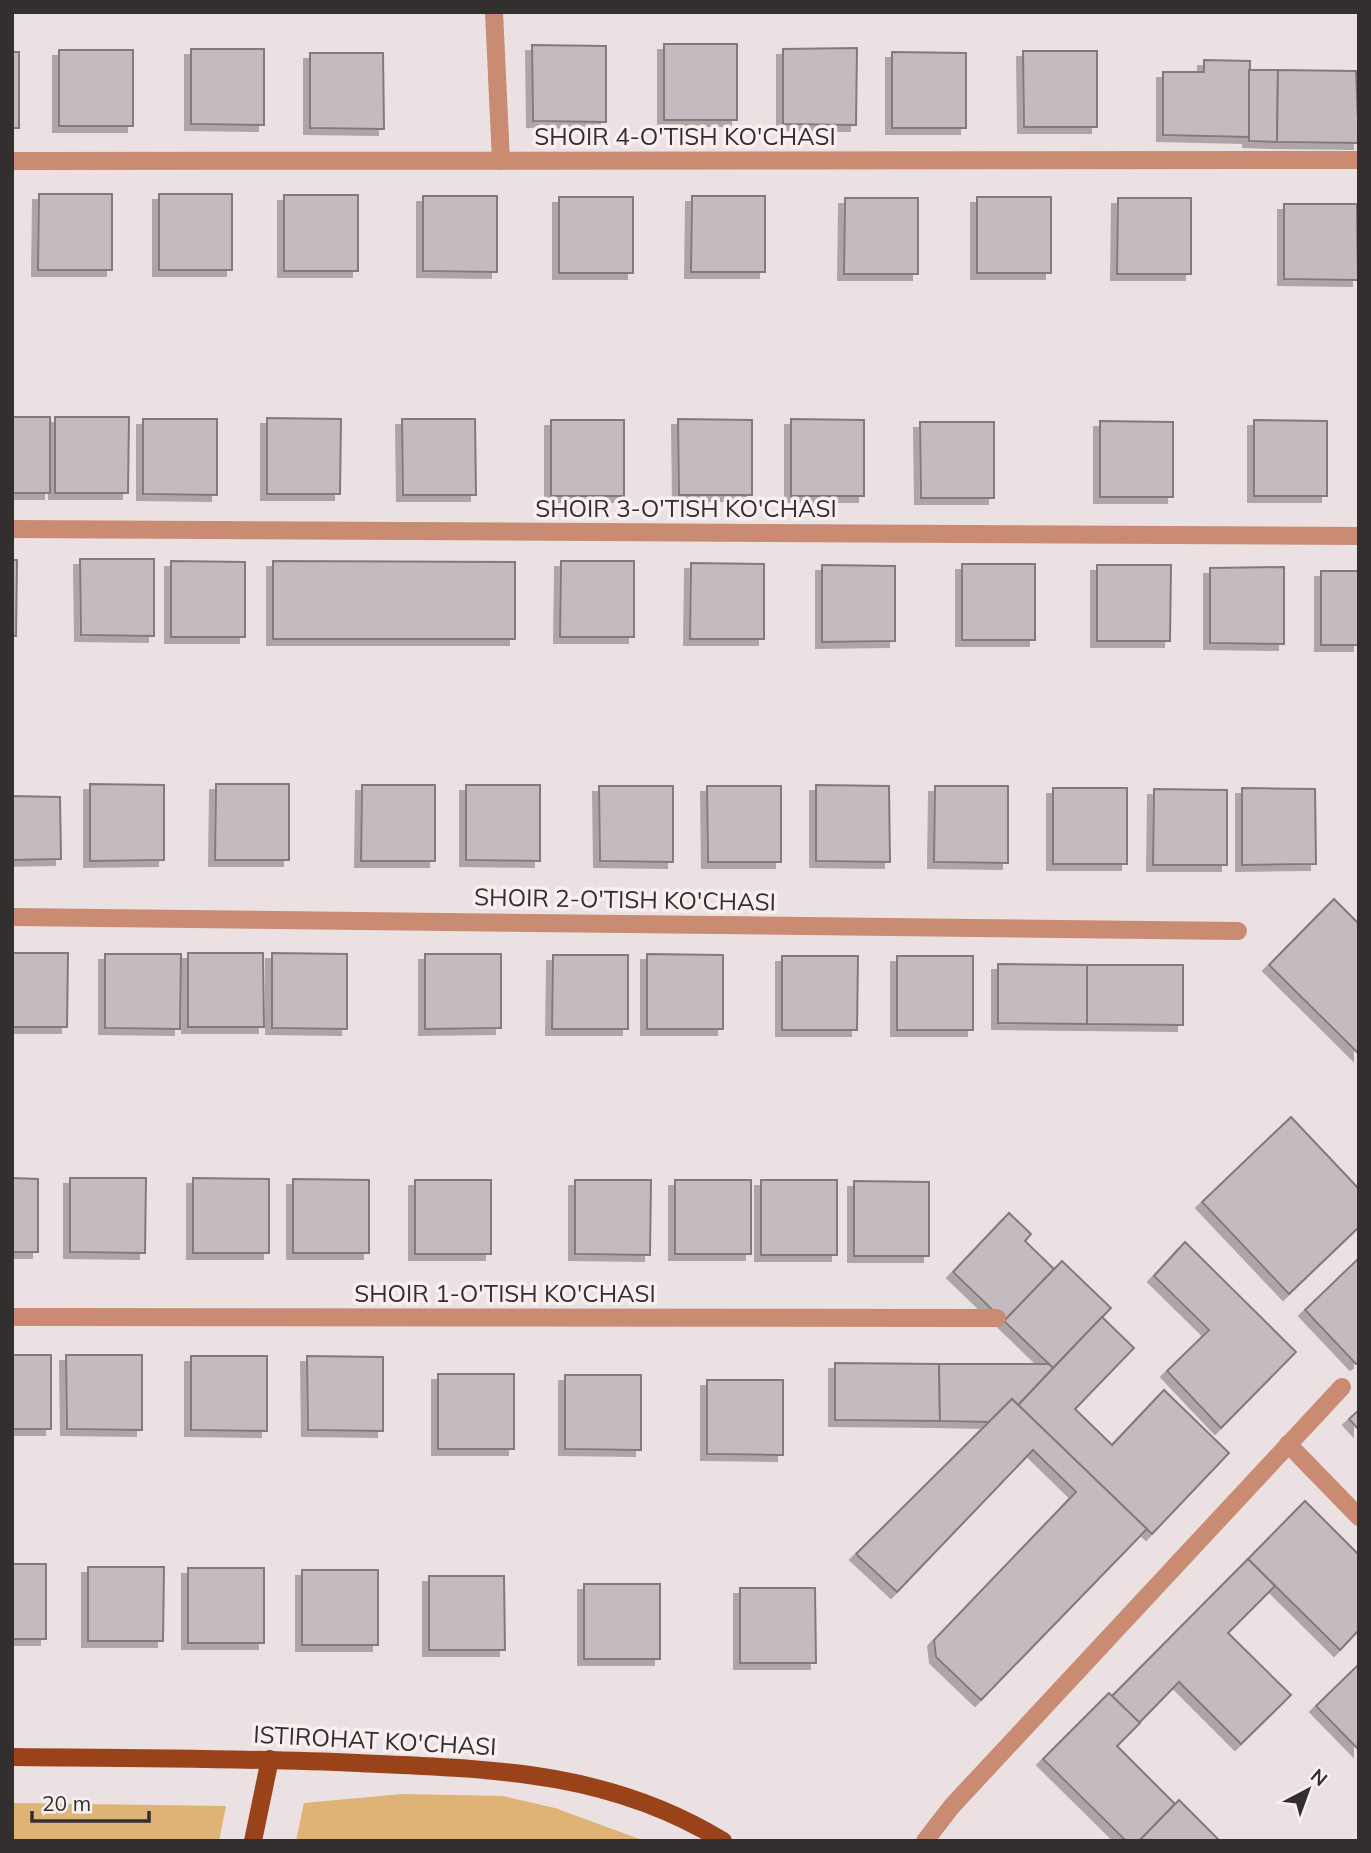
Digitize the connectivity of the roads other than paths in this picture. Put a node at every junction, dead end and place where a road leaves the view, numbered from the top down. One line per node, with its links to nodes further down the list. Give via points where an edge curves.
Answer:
1 (494, 12): 4 (street)
2 (1359, 160): 4 (street, SHOIR 4-O'TISH KO'CHASI)
3 (12, 161): 4 (street, SHOIR 4-O'TISH KO'CHASI)
4 (501, 161)
5 (12, 529): 6 (street, SHOIR 3-O'TISH KO'CHASI)
6 (1359, 536)
7 (12, 917): 8 (street, SHOIR 2-O'TISH KO'CHASI)
8 (1238, 931)
9 (12, 1317): 10 (street, SHOIR 1-O'TISH KO'CHASI)
10 (997, 1318)
11 (1342, 1387): 12 (street)
12 (1288, 1444): 13 (street); 18 (street, via 952,1806)
13 (1359, 1517)
14 (12, 1756): 15 (main road, ISTIROHAT KO'CHASI)
15 (270, 1759): 16 (main road); 17 (main road, ISTIROHAT KO'CHASI, via 477,1769 571,1780 636,1798 685,1818)
16 (253, 1841)
17 (723, 1841)
18 (925, 1841)

